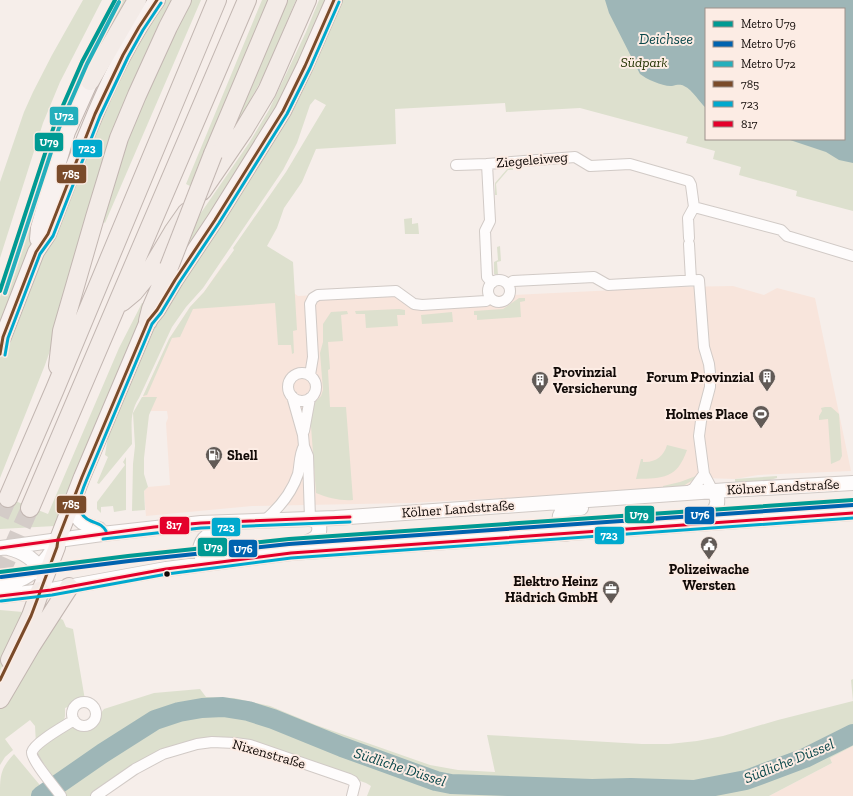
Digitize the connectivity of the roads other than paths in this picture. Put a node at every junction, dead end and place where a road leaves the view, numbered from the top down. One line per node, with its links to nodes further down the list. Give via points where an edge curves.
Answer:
1 (137, 0): 9 (highway)
2 (157, 0): 13 (main road, via 117,67 48,234)
3 (182, 0): 24 (highway, via 119,138 62,331)
4 (217, 0): 24 (highway)
5 (247, 0): 19 (highway)
6 (278, 0): 20 (highway, bridge, via 213,154)
7 (307, 0): 19 (highway, via 267,90 243,131 173,232 147,276 134,292)
8 (334, 0): 20 (main road, via 283,111)
9 (90, 81): 13 (main road, via 60,154 39,228)
10 (487, 164): 11 (street, Ziegeleiweg); 12 (street, Ziegeleiweg, via 575,157 590,166 634,165 688,181); 16 (street, Ziegeleiweg, via 490,221 485,231 488,278)
11 (456, 165)
12 (694, 207): 14 (street, via 781,230 787,236); 15 (street, Ziegeleiweg, via 688,218)
13 (36, 252): 21 (main road)
14 (853, 256)
15 (695, 280): 17 (street, via 608,285 594,277 513,281); 29 (street, Ziegeleiweg, via 704,347 710,364 710,387 699,436)
16 (492, 283): 17 (street, via 500,280); 18 (street, via 488,290)
17 (508, 285): 18 (street, via 510,293 506,300 498,302)
18 (490, 298): 23 (street, via 486,301 422,305 414,304 396,291 315,296 311,300 309,310 313,357)
19 (118, 305): 37 (highway)
20 (148, 322): 35 (main road)
21 (2, 340): 22 (main road)
22 (0, 354)
23 (310, 376): 25 (street, via 299,374 293,377 289,383); 26 (street, via 316,387)
24 (55, 389): 33 (highway)
25 (292, 396): 26 (street, via 299,400); 27 (street)
26 (310, 398): 27 (street)
27 (303, 435): 28 (street)
28 (304, 446): 40 (street, via 308,456); 41 (street, via 298,474 292,486 279,506)
29 (704, 474): 31 (street); 32 (street, via 694,488)
30 (852, 482): 31 (main road, Kölner Landstraße)
31 (713, 491): 32 (main road, Kölner Landstraße); 43 (main road, Kölner Landstraße, via 717,504 712,513 678,520)
32 (686, 493): 34 (main road, Kölner Landstraße)
33 (8, 498)
34 (606, 499): 40 (main road, Kölner Landstraße); 45 (main road, Kölner Landstraße, via 600,506 564,511 559,521)
35 (74, 500): 44 (main road, via 76,514 81,522 98,529); 46 (main road)
36 (853, 506): 39 (main road, via 832,509)
37 (30, 508)
38 (853, 513): 39 (main road, Kölner Landstraße)
39 (827, 514): 43 (main road, Kölner Landstraße)
40 (310, 519): 41 (main road, Kölner Landstraße); 48 (main road, Kölner Landstraße, via 318,523 318,534)
41 (265, 520): 42 (main road, Kölner Landstraße)
42 (235, 522): 44 (main road, Kölner Landstraße); 49 (main road, Kölner Landstraße, via 227,531 212,533 202,542 202,558)
43 (674, 526): 45 (main road, Kölner Landstraße)
44 (102, 534): 46 (main road, Kölner Landstraße)
45 (567, 534): 48 (main road, Kölner Landstraße)
46 (58, 539): 47 (main road, Kölner Landstraße); 50 (main road); 53 (main road, via 58,547)
47 (4, 548): 50 (main road, Kölner Landstraße, via 21,552)
48 (291, 553): 49 (main road, Kölner Landstraße)
49 (216, 562): 52 (main road, Kölner Landstraße)
50 (39, 567): 51 (main road, via 20,580); 53 (main road)
51 (0, 585)
52 (69, 587): 53 (main road, Kölner Landstraße); 56 (highway)
53 (40, 591): 54 (main road, Kölner Landstraße); 55 (highway, via 19,643)
54 (0, 596)
55 (0, 680)
56 (0, 699)
57 (74, 720): 58 (street, via 35,746 32,752)
58 (61, 796)
59 (96, 796): 60 (street, Nixenstraße, via 135,768 163,754 212,742 235,742 267,750 349,778 355,784)
60 (352, 796)

